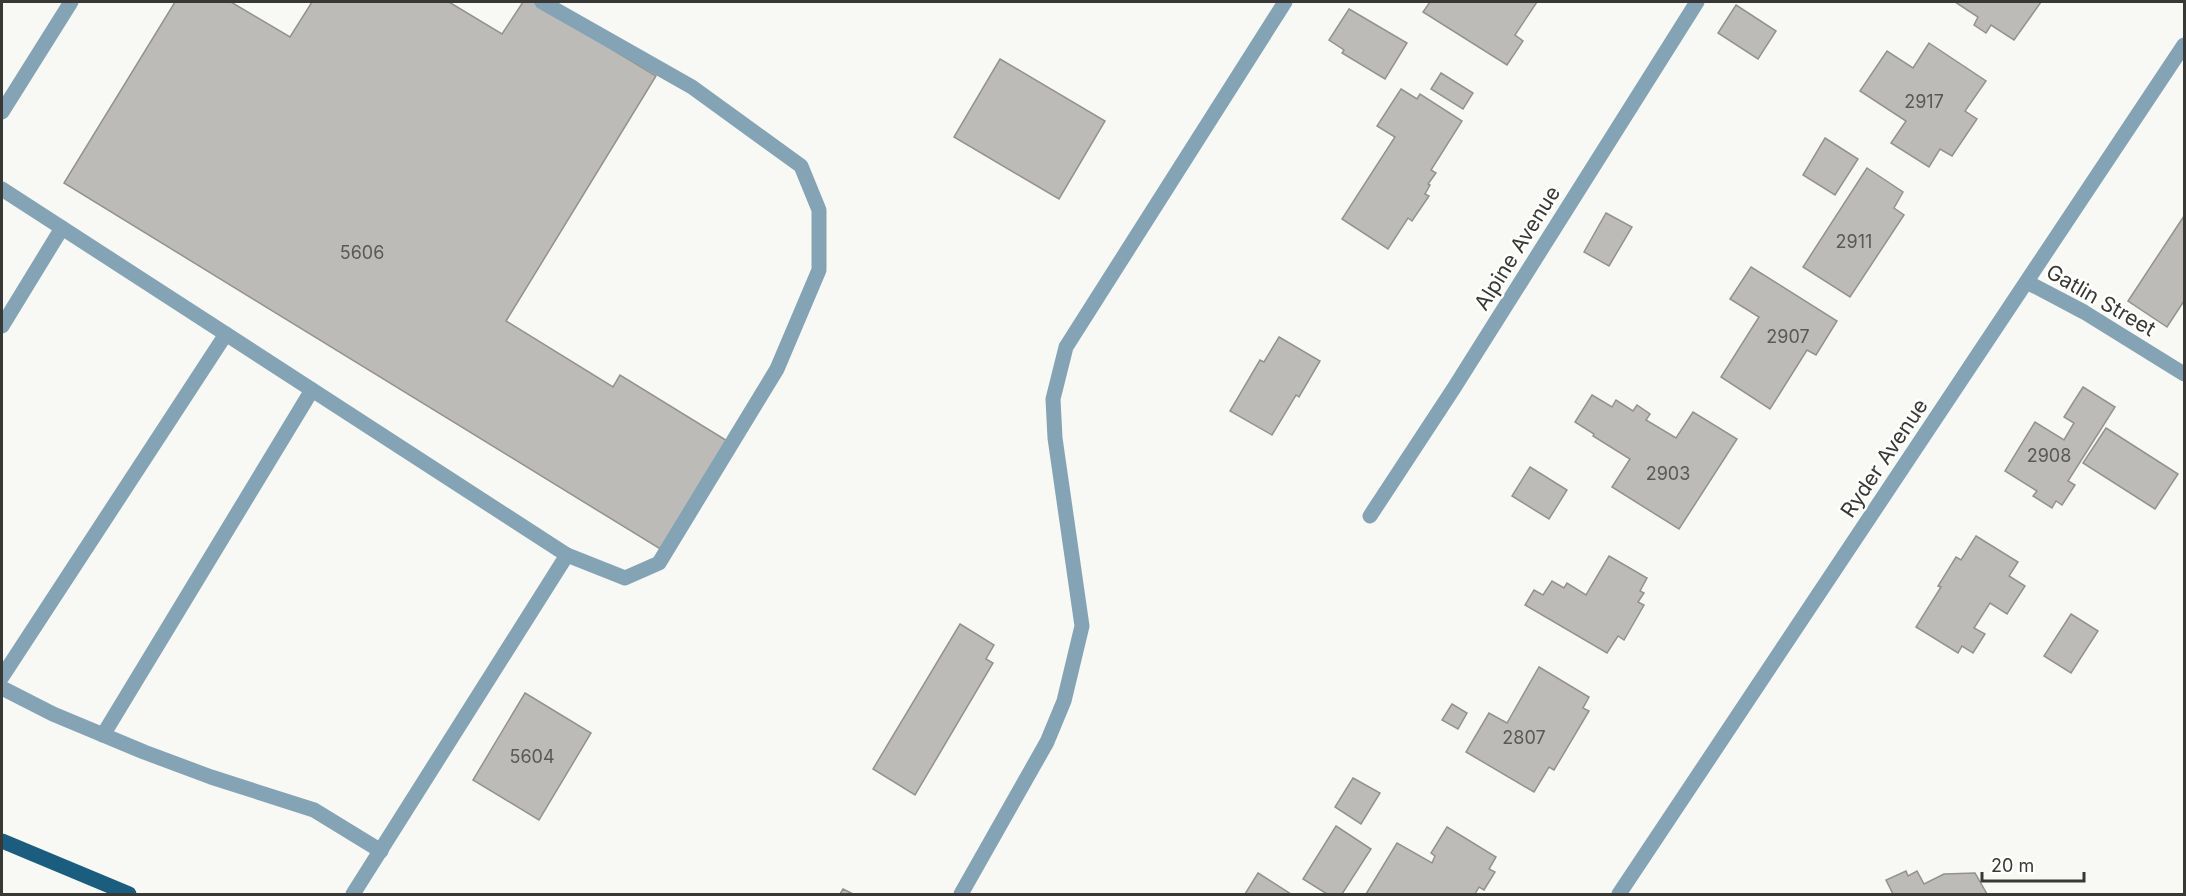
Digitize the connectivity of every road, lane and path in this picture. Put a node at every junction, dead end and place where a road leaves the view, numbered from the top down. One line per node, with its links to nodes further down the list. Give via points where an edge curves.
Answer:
1 (71, 2): 6 (street)
2 (542, 2): 15 (street, via 692,87 801,166 819,210 819,270 777,369 659,563 625,578)
3 (1285, 2): 23 (street, via 1066,346 1053,399 1054,418 1082,626 1064,701 1047,742)
4 (1697, 2): 14 (street, Alpine Avenue)
5 (2184, 45): 9 (street, Ryder Avenue)
6 (2, 112)
7 (2, 189): 8 (street)
8 (62, 228): 10 (street); 11 (street)
9 (2027, 282): 12 (street, Gatlin Street); 24 (street, Ryder Avenue)
10 (2, 326)
11 (226, 334): 13 (street); 16 (street)
12 (2184, 374)
13 (312, 390): 15 (street); 18 (street)
14 (1370, 516)
15 (567, 555): 20 (street)
16 (2, 677)
17 (2, 688): 18 (street)
18 (103, 735): 20 (street, via 211,777 314,810)
19 (2, 842): 21 (main road)
20 (381, 851): 22 (street)
21 (129, 894)
22 (353, 894)
23 (961, 894)
24 (1619, 894)

